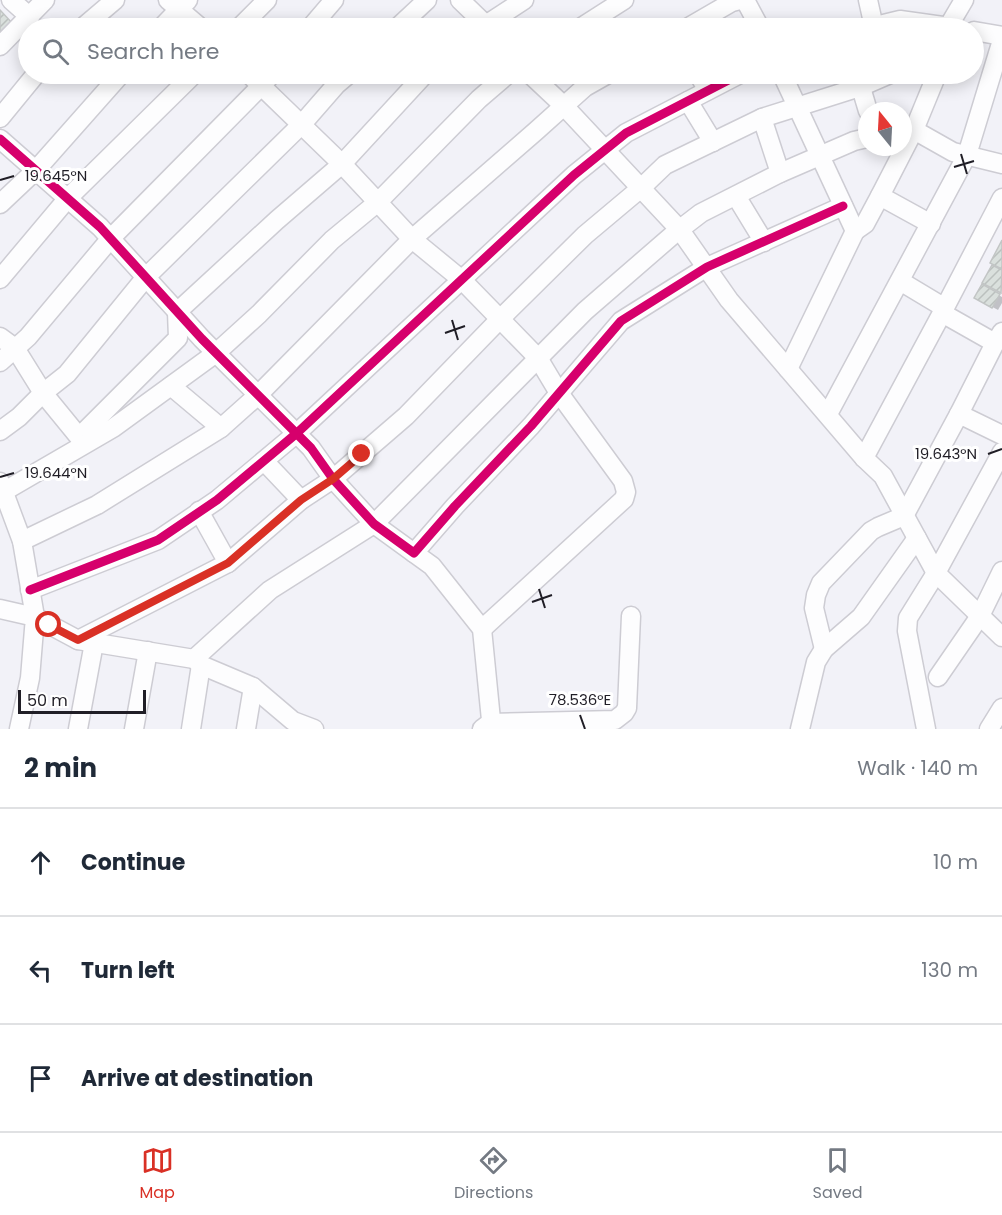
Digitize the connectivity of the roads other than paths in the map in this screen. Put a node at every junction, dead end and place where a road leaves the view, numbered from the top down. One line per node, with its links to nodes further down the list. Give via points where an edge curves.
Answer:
1 (11, 0): 15 (street)
2 (45, 0): 16 (street)
3 (115, 0): 17 (street)
4 (267, 0): 20 (street)
5 (334, 0): 21 (street)
6 (427, 0): 22 (street)
7 (460, 0): 23 (street)
8 (524, 0): 24 (street)
9 (624, 0): 25 (street)
10 (740, 0): 26 (street)
11 (745, 0): 27 (street)
12 (868, 0): 28 (street)
13 (964, 0): 29 (street)
14 (179, 3): 18 (street); 19 (street)
15 (23, 18)
16 (32, 18)
17 (94, 18)
18 (168, 18)
19 (192, 18)
20 (249, 18)
21 (319, 18)
22 (408, 18)
23 (477, 18)
24 (498, 18)
25 (596, 18)
26 (704, 18)
27 (755, 18)
28 (870, 18)
29 (957, 18)
30 (18, 32): 34 (street)
31 (984, 33): 32 (street)
32 (1002, 36)
33 (1002, 40): 66 (street)
34 (0, 46)
35 (28, 84): 56 (street)
36 (112, 84): 70 (street)
37 (184, 84): 75 (street)
38 (255, 84): 83 (street)
39 (266, 84): 58 (street)
40 (337, 84): 58 (street)
41 (416, 84): 68 (street)
42 (496, 84): 77 (street)
43 (541, 84): 54 (street)
44 (590, 84): 54 (street)
45 (704, 84): 51 (street)
46 (720, 84): 51 (street)
47 (787, 84): 55 (street)
48 (849, 84): 55 (street)
49 (860, 84): 53 (street)
50 (932, 84): 59 (street)
51 (708, 90): 52 (street)
52 (688, 101): 63 (street); 64 (street, via 626,133)
53 (865, 102)
54 (564, 106): 64 (street); 84 (street)
55 (797, 106): 57 (street); 65 (street)
56 (0, 118)
57 (762, 118): 63 (street); 71 (street)
58 (302, 124): 68 (street); 87 (street)
59 (912, 125)
60 (912, 132): 66 (street)
61 (0, 140): 70 (street)
62 (858, 140): 65 (street)
63 (713, 142): 72 (street, via 665,165)
64 (605, 150): 72 (street); 89 (street)
65 (820, 154): 71 (street); 79 (street)
66 (968, 155): 69 (street); 80 (street)
67 (898, 156): 74 (street)
68 (342, 164): 77 (street); 92 (street)
69 (1002, 164)
70 (36, 170): 75 (street); 78 (street)
71 (780, 173): 73 (street)
72 (641, 188): 81 (street); 93 (street, via 585,235)
73 (736, 196): 81 (street, via 701,213); 85 (street)
74 (880, 196): 80 (street); 82 (street, via 865,224)
75 (68, 198): 83 (street); 88 (street)
76 (1002, 198): 91 (street)
77 (378, 202): 84 (street); 97 (street, via 332,240)
78 (0, 204)
79 (843, 206): 82 (street); 85 (street)
80 (931, 224): 90 (street)
81 (680, 230): 86 (street); 98 (street, via 585,311)
82 (855, 231): 100 (street)
83 (111, 238): 87 (street); 96 (street)
84 (412, 239): 89 (street); 104 (street)
85 (764, 242): 86 (street)
86 (707, 267): 100 (street, via 729,300); 103 (street, via 621,321)
87 (146, 277): 92 (street); 102 (street, via 67,374)
88 (0, 279)
89 (462, 280): 93 (street); 109 (street)
90 (900, 281): 91 (street); 105 (street)
91 (944, 310): 95 (street); 113 (street)
92 (177, 312): 97 (street); 111 (street, via 178,338)
93 (500, 320): 98 (street); 116 (street, via 406,416)
94 (0, 337): 96 (street)
95 (998, 338): 106 (street)
96 (15, 348): 99 (street); 102 (street)
97 (216, 353): 101 (street); 104 (street)
98 (538, 358): 103 (street); 121 (street)
99 (0, 362)
100 (788, 369): 105 (street)
101 (171, 386): 107 (street); 115 (street, via 113,428)
102 (43, 393): 108 (street); 111 (street)
103 (559, 393): 124 (street); 133 (street, via 623,481 624,499)
104 (258, 395): 107 (street); 109 (street)
105 (828, 414): 113 (street)
106 (959, 414): 110 (street); 120 (street)
107 (220, 428): 123 (street, via 97,505)
108 (0, 431)
109 (297, 433): 114 (street); 116 (street)
110 (1002, 435)
111 (79, 437): 115 (street)
112 (1002, 452): 127 (street)
113 (864, 458): 120 (street, via 883,476)
114 (264, 461): 118 (street); 119 (street)
115 (53, 463): 117 (street)
116 (333, 479): 118 (street); 121 (street)
117 (2, 487): 123 (street)
118 (301, 500): 125 (street)
119 (199, 511): 125 (street); 128 (street, via 158,540)
120 (904, 516): 122 (street); 136 (street, via 871,531 821,583 814,608)
121 (374, 524): 124 (street); 138 (street, via 270,590)
122 (917, 538): 127 (street); 136 (street, via 861,617)
123 (22, 541): 128 (street)
124 (414, 553): 133 (street, via 432,566)
125 (228, 562): 135 (street)
126 (1002, 571): 131 (street)
127 (936, 573): 131 (street); 150 (street, via 908,618 907,630)
128 (30, 590): 132 (street)
129 (0, 609): 132 (street)
130 (631, 616): 142 (street, via 627,708 620,717)
131 (980, 616): 134 (street); 139 (street)
132 (35, 617): 135 (street); 143 (street, via 30,678)
133 (482, 629): 142 (street, via 491,720)
134 (1002, 637)
135 (86, 641): 137 (street); 144 (street)
136 (824, 649): 149 (street, via 816,662)
137 (148, 651): 138 (street); 145 (street)
138 (198, 662): 140 (street); 146 (street)
139 (938, 677)
140 (253, 687): 147 (street); 148 (street, via 293,721)
141 (1002, 708): 151 (street)
142 (485, 726)
143 (19, 729)
144 (78, 729)
145 (135, 729)
146 (191, 729)
147 (246, 729)
148 (314, 729)
149 (800, 729)
150 (926, 729)
151 (989, 729)

